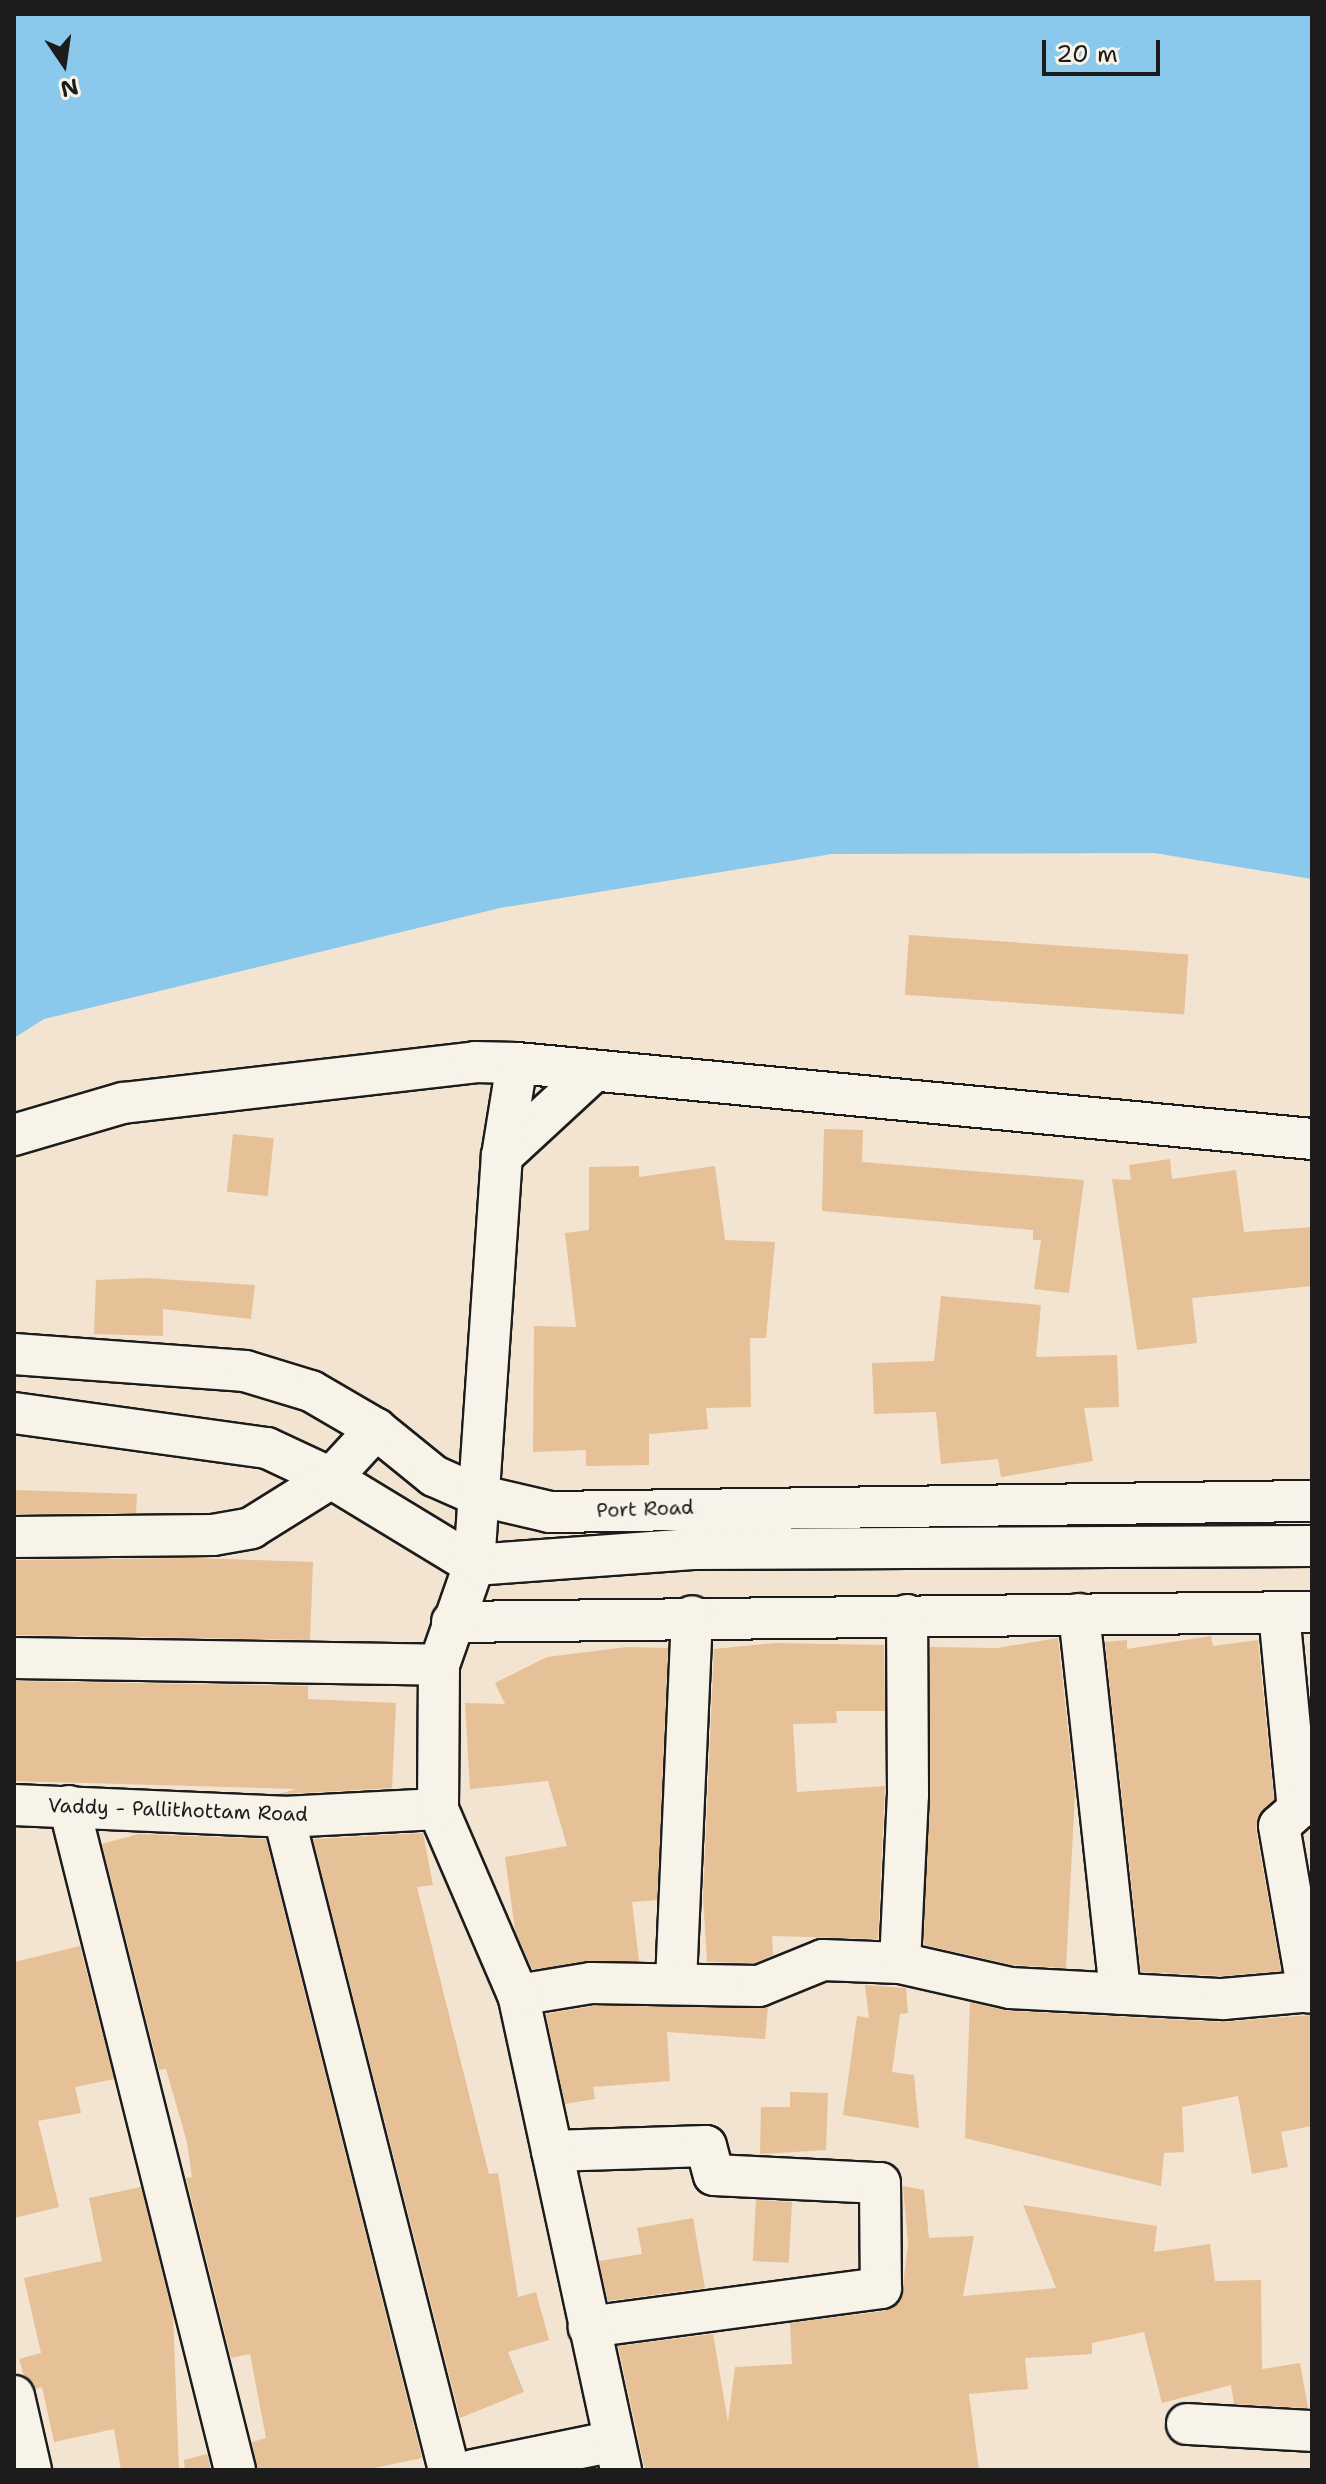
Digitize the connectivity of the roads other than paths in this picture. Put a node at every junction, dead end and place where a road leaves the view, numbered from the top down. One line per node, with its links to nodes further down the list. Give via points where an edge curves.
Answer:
1 (517, 1063): 2 (street); 3 (street, via 475,1062 123,1103); 5 (street)
2 (594, 1071): 4 (street); 5 (street)
3 (14, 1135)
4 (1312, 1139)
5 (502, 1156): 10 (street)
6 (14, 1354): 8 (street, Port Road, via 245,1371 311,1391)
7 (14, 1413): 9 (street, via 267,1448)
8 (376, 1429): 9 (street); 10 (street, Port Road, via 434,1476)
9 (331, 1478): 12 (street, via 251,1528 213,1535); 14 (street)
10 (477, 1495): 11 (street, Port Road, via 550,1512); 14 (street)
11 (1312, 1501)
12 (14, 1537)
13 (1312, 1546): 14 (street, via 692,1549)
14 (474, 1565): 19 (street)
15 (1295, 1612): 16 (street); 28 (street, via 1298,1809 1279,1826)
16 (1079, 1614): 17 (street); 29 (street)
17 (907, 1615): 18 (street); 26 (street, via 908,1795)
18 (692, 1616): 19 (street); 27 (street)
19 (452, 1622): 21 (street)
20 (14, 1658): 21 (street)
21 (439, 1665): 24 (street)
22 (14, 1805): 23 (street, Vaddy - Pallithottam Road)
23 (69, 1806): 25 (street, Vaddy - Pallithottam Road); 38 (street)
24 (438, 1809): 25 (street, Vaddy - Pallithottam Road); 30 (street)
25 (284, 1817): 39 (street)
26 (900, 1963): 27 (street, via 823,1960 759,1986); 29 (street, via 1010,1988)
27 (676, 1982): 30 (street, via 591,1983)
28 (1310, 1991): 29 (street, via 1223,1999)
29 (1120, 1994)
30 (518, 1995): 31 (street)
31 (552, 2151): 32 (street); 32 (street, via 706,2146 714,2175 880,2183 881,2288)
32 (589, 2327): 36 (street)
33 (14, 2396): 37 (street)
34 (1187, 2424): 35 (street)
35 (1312, 2431)
36 (618, 2456): 40 (street)
37 (31, 2470)
38 (235, 2470)
39 (449, 2470)
40 (473, 2470)

